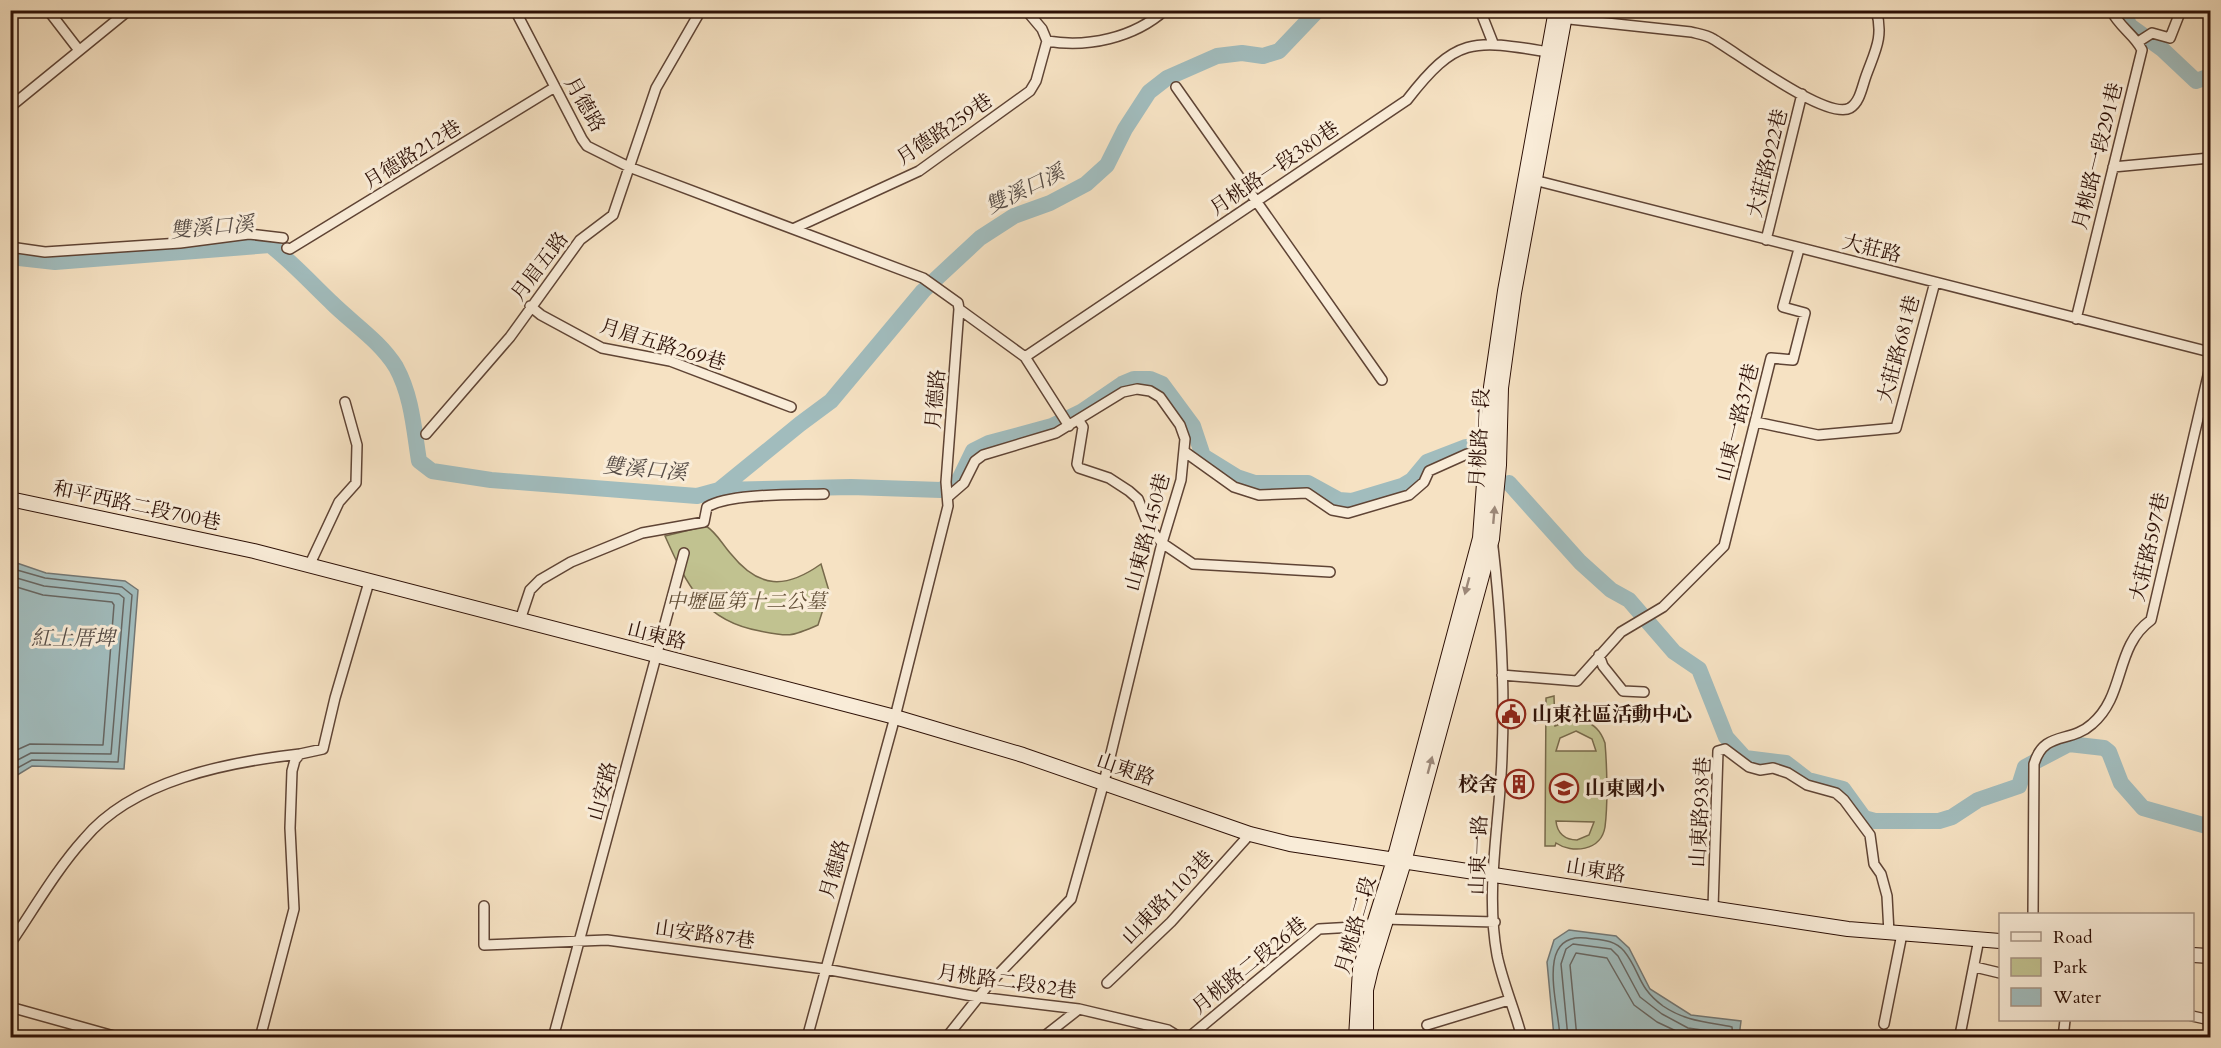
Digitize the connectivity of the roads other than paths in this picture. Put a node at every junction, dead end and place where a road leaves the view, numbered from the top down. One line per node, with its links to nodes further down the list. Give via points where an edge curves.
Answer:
1 (48, 10): 15 (street)
2 (129, 10): 15 (street)
3 (515, 10): 17 (street, 月德路)
4 (701, 10): 22 (street, 月眉五路, via 656,88)
5 (1026, 10): 12 (street)
6 (1165, 10): 12 (street, via 1147,24 1096,42 1068,45)
7 (1480, 10): 13 (street)
8 (1876, 10): 19 (street, via 1881,35 1854,104 1843,111 1832,109)
9 (2111, 10): 14 (street, via 2123,30)
10 (2181, 10): 14 (street, via 2170,38 2152,33)
11 (1560, 14): 16 (street, 月桃路一段); 19 (street, via 1710,37); 24 (street, 月桃路一段)
12 (1047, 41): 26 (street, 月德路259巷, via 1036,81 1023,96 919,171)
13 (1493, 42): 16 (street, 月桃路一段380巷); 25 (street, 月桃路一段380巷, via 1456,50 1431,69 1407,100)
14 (2138, 42): 23 (street, 月桃路一段291巷, via 2142,50)
15 (78, 49): 20 (street)
16 (1548, 52): 24 (street, 月桃路一段)
17 (555, 87): 22 (street, 月德路, via 587,146); 30 (street, 月德路212巷)
18 (1176, 87): 25 (street)
19 (1802, 94): 28 (street, 大莊路922巷)
20 (10, 107)
21 (2211, 158): 23 (street)
22 (629, 167): 26 (street, 月德路); 34 (street, 月眉五路, via 613,215 580,240)
23 (2113, 167): 36 (street, 月桃路一段291巷)
24 (1531, 179): 28 (street, 大莊路); 33 (street, 月桃路一段)
25 (1258, 201): 38 (street, 月桃路一段380巷); 40 (street)
26 (795, 228): 35 (street, 月德路, via 923,278 958,303)
27 (283, 238): 29 (street, via 249,234 45,252)
28 (1766, 240): 31 (street, 大莊路)
29 (10, 247)
30 (287, 248)
31 (1799, 249): 32 (street, 大莊路); 44 (street, 山東一路37巷, via 1783,307 1805,313 1793,360 1771,358)
32 (1935, 282): 36 (street, 大莊路); 44 (street, 大莊路681巷, via 1896,428 1818,435)
33 (1509, 292): 48 (street, 月桃路一段, via 1491,387); 52 (street, 月桃路一段, one-way to 33, via 1499,465)
34 (530, 306): 42 (street, 月眉五路269巷, via 602,348 670,361); 46 (street, 月眉五路, via 510,337)
35 (959, 309): 38 (street); 50 (street, 月德路, via 946,482)
36 (2076, 319): 37 (street, 大莊路)
37 (2211, 352)
38 (1025, 357): 45 (street)
39 (2211, 367): 72 (street, 大莊路597巷, via 2151,620 2133,635 2108,704 2095,722 2083,732 2050,741 2038,750)
40 (1382, 380)
41 (345, 402): 56 (street, via 357,445 356,483 339,502)
42 (790, 407)
43 (1080, 421): 45 (street, 山東路1450巷); 47 (street, 山東路1450巷, via 1123,392 1150,391 1160,397 1180,425); 53 (street, via 1083,427 1079,468 1109,478 1138,499 1149,527)
44 (1756, 422): 61 (street, 山東一路37巷, via 1724,546 1663,607 1621,632)
45 (1069, 426): 50 (street, 山東路1450巷, via 983,455)
46 (426, 434)
47 (1185, 452): 48 (street, via 1234,487 1259,495 1307,493 1332,510 1348,513 1409,495 1424,482 1429,471 1467,454); 53 (street, 山東路1450巷)
48 (1487, 461): 52 (street, 月桃路一段)
49 (824, 494): 59 (street, via 713,502 707,507 704,522 642,532 540,580 530,590)
50 (949, 496): 64 (street, 月德路)
51 (10, 499): 54 (street, 和平西路二段700巷)
52 (1486, 538): 62 (street, 山東一路, via 1502,626); 68 (street, 月桃路一段)
53 (1162, 543): 57 (street, via 1202,567); 66 (street, 山東路1450巷)
54 (254, 551): 56 (street, 山東路)
55 (684, 554): 60 (street, 山安路)
56 (309, 566): 58 (street, 山東路)
57 (1329, 572)
58 (369, 582): 59 (street, 山東路); 65 (street, via 323,749)
59 (519, 620): 60 (street, 山東路)
60 (657, 655): 64 (street, 山東路); 78 (street, 山安路)
61 (1599, 655): 62 (street, via 1577,681); 63 (street, via 1623,691)
62 (1502, 675): 69 (street, 山東一路, via 1502,756)
63 (1644, 692)
64 (895, 717): 66 (street, 山東路); 83 (street, 月德路)
65 (300, 754): 79 (street, via 247,760 148,790 84,838); 97 (street, via 292,771 294,909)
66 (1104, 782): 67 (street, 山東路); 86 (street, 山東路1450巷, via 1071,899)
67 (1250, 834): 68 (street, 山東路); 85 (street, 山東路1103巷, via 1171,922)
68 (1399, 861): 69 (street, 山東路); 73 (street, 月桃路二段)
69 (1492, 874): 71 (street, 山東路); 74 (street, 山東一路)
70 (484, 906): 78 (street, 山安路87巷, via 484,945)
71 (1713, 908): 75 (street, 山東路); 75 (street, 山東路938巷, via 1718,751 1725,749 1749,767 1788,773 1807,786 1836,793 1844,800 1870,835 1874,864 1887,896)
72 (2033, 913)
73 (1377, 921): 74 (street, 月桃路二段26巷); 103 (street, 月桃路二段26巷, via 1319,929); 104 (street, 月桃路二段, via 1360,969); 105 (street, 月桃路二段, via 1366,990)
74 (1495, 922): 87 (street, 山東一路, via 1497,954)
75 (1895, 933): 76 (street, 山東路); 93 (street)
76 (1979, 939): 77 (street, 山東路); 82 (street)
77 (1999, 941)
78 (579, 942): 83 (street, 山安路87巷, via 607,939); 98 (street, 山安路)
79 (10, 944)
80 (2194, 955): 81 (street)
81 (2211, 956)
82 (1975, 968): 84 (street); 95 (street)
83 (825, 969): 86 (street, 月桃路二段82巷); 99 (street, 月德路)
84 (1999, 973)
85 (1107, 983)
86 (978, 997): 89 (street, 月桃路二段82巷); 100 (street, 山東路1450巷)
87 (1509, 1000): 94 (street); 106 (street, 山東一路)
88 (10, 1007): 96 (street)
89 (1078, 1009): 101 (street); 102 (street, 月桃路二段82巷, via 1168,1029)
90 (2194, 1016): 91 (street)
91 (2211, 1020)
92 (2065, 1021): 107 (street)
93 (1884, 1024)
94 (1427, 1025)
95 (1960, 1035)
96 (121, 1038)
97 (260, 1038)
98 (553, 1038)
99 (807, 1038)
100 (946, 1038)
101 (1042, 1038)
102 (1181, 1038)
103 (1188, 1038)
104 (1356, 1038)
105 (1366, 1038)
106 (1522, 1038)
107 (2063, 1038)

